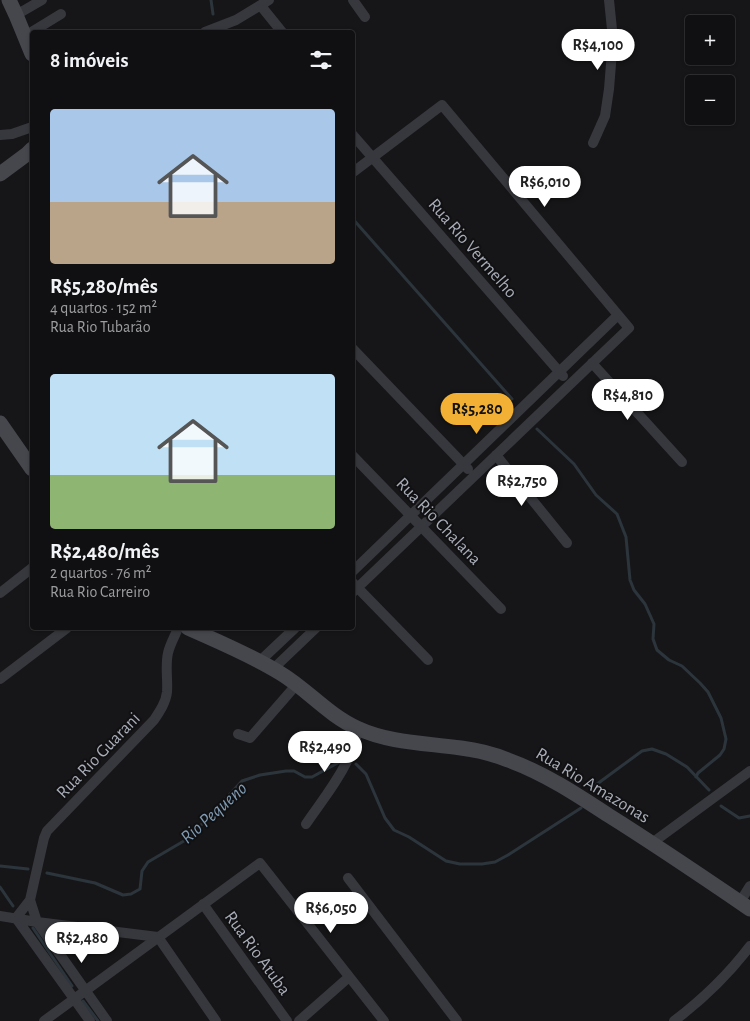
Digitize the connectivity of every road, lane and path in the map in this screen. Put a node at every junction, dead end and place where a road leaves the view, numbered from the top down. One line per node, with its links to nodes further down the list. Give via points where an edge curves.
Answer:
1 (8, 0): 6 (street)
2 (42, 0): 6 (street)
3 (353, 0): 8 (street)
4 (609, 0): 18 (street, via 613,39 609,89 605,116)
5 (265, 3): 10 (street); 11 (street)
6 (16, 14): 13 (street)
7 (61, 14): 9 (street)
8 (365, 18)
9 (35, 30)
10 (210, 30)
11 (281, 30)
12 (30, 33): 13 (street)
13 (25, 36): 14 (street)
14 (30, 49)
15 (30, 128): 16 (street)
16 (0, 135)
17 (355, 137): 20 (street, Rua Rio Vermelho)
18 (593, 143)
19 (30, 151): 22 (street)
20 (373, 158): 21 (street); 23 (street, via 442,105); 26 (street, Rua Rio Vermelho)
21 (355, 171)
22 (0, 174)
23 (618, 315): 25 (street, via 629,328); 26 (street)
24 (355, 351): 32 (street)
25 (592, 363): 27 (street); 31 (street)
26 (560, 372): 27 (street, Rua Rio Vermelho); 32 (street)
27 (570, 384): 29 (street)
28 (0, 424): 33 (street)
29 (496, 455): 34 (street); 37 (street)
30 (355, 458): 35 (street, Rua Rio Chalana)
31 (682, 462)
32 (464, 464): 34 (street); 35 (street)
33 (30, 466)
34 (475, 476): 36 (street)
35 (411, 516): 36 (street, Rua Rio Chalana); 38 (street)
36 (422, 526): 40 (street); 43 (street, Rua Rio Chalana)
37 (567, 543)
38 (355, 569)
39 (30, 570): 42 (street)
40 (355, 587)
41 (355, 589): 49 (street)
42 (0, 593)
43 (501, 610)
44 (64, 630): 51 (street)
45 (177, 630): 60 (street, Rua Rio Guarani, via 168,652 167,692 161,710 47,832)
46 (192, 630): 50 (street, Rua Rio Amazonas)
47 (293, 630): 50 (street)
48 (313, 630): 50 (street)
49 (428, 660)
50 (267, 665): 52 (street, Rua Rio Amazonas)
51 (0, 679)
52 (297, 684): 53 (street, Rua Rio Amazonas, via 338,717); 54 (street, via 250,738)
53 (359, 729): 56 (street, via 340,774); 57 (street, Rua Rio Amazonas, via 389,738 475,750 519,764 566,788)
54 (238, 734)
55 (750, 771): 57 (street)
56 (306, 824)
57 (652, 843): 62 (street, Rua Rio Amazonas)
58 (348, 878): 78 (street)
59 (750, 886): 62 (street)
60 (30, 900): 64 (street, Rua Rio Guarani); 65 (street)
61 (203, 904): 66 (street); 68 (street, via 260,863); 75 (street, Rua Rio Atuba)
62 (745, 905)
63 (0, 916): 64 (street)
64 (16, 918): 65 (street); 70 (street)
65 (37, 922): 66 (street); 69 (street)
66 (158, 937): 69 (street); 74 (street)
67 (750, 946): 79 (street, via 709,992)
68 (349, 977): 76 (street); 77 (street)
69 (85, 991): 70 (street); 73 (street)
70 (74, 999): 71 (street); 72 (street)
71 (44, 1021)
72 (90, 1021)
73 (107, 1021)
74 (216, 1021)
75 (287, 1021)
76 (299, 1021)
77 (384, 1021)
78 (458, 1021)
79 (674, 1021)

